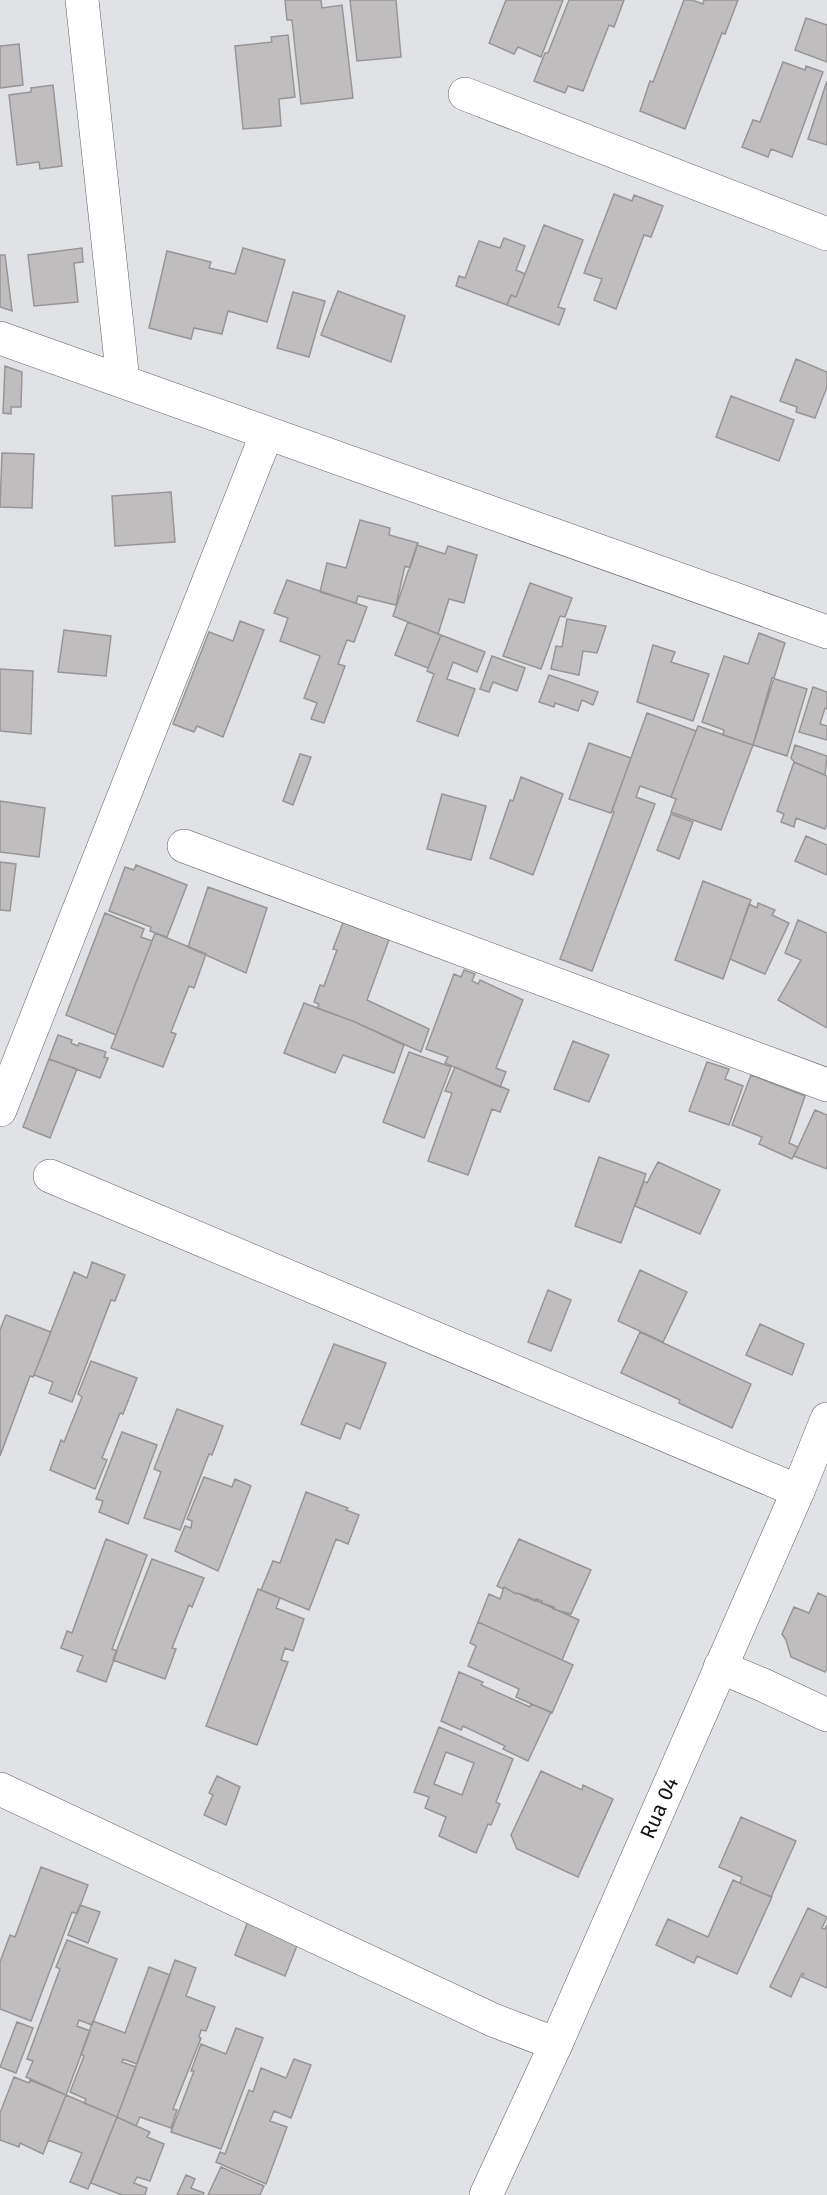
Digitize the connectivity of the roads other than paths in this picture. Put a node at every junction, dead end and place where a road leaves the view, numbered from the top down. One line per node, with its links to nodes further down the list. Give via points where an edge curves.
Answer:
1 (82, 0): 5 (street)
2 (465, 94): 3 (street)
3 (827, 234)
4 (0, 338): 5 (street)
5 (123, 381): 6 (street)
6 (267, 433): 7 (street); 10 (street)
7 (827, 632)
8 (184, 846): 9 (street)
9 (827, 1085)
10 (0, 1110)
11 (50, 1176): 13 (street)
12 (827, 1419): 13 (street, Rua 04)
13 (798, 1491): 14 (street, Rua 04)
14 (720, 1667): 15 (street); 17 (street, Rua 04)
15 (827, 1715)
16 (0, 1789): 17 (street, via 493,2020)
17 (556, 2044): 18 (street, Rua 04)
18 (486, 2195)

